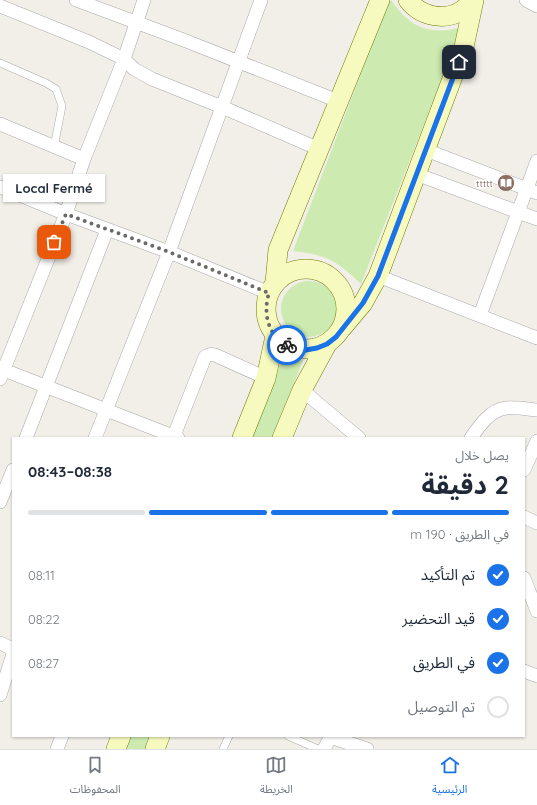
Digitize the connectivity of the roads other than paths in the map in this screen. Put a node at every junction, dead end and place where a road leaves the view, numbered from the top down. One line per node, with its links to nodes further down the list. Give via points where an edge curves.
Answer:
1 (76, 0): 10 (street)
2 (144, 0): 10 (street)
3 (261, 0): 12 (street)
4 (380, 0): 14 (street)
5 (408, 0): 6 (street, via 412,6 424,13 438,16 451,15 464,9)
6 (473, 0): 19 (street, via 464,47)
7 (526, 0): 9 (street)
8 (0, 6): 11 (street)
9 (537, 6)
10 (136, 22): 11 (street); 12 (street)
11 (124, 59): 15 (street, via 144,76); 20 (street)
12 (238, 62): 14 (street); 15 (street)
13 (0, 63): 17 (lane, via 56,89 62,106)
14 (338, 101): 18 (street)
15 (222, 108): 18 (street); 29 (street)
16 (0, 124): 17 (street)
17 (54, 146): 20 (street)
18 (319, 149): 31 (street, via 278,250)
19 (426, 150): 22 (street); 24 (street)
20 (84, 159): 26 (street)
21 (537, 161): 24 (street)
22 (416, 174): 25 (street); 30 (street)
23 (0, 187): 26 (street)
24 (532, 191): 25 (street)
25 (519, 212): 27 (street); 32 (street)
26 (66, 214): 28 (street); 37 (street)
27 (537, 219)
28 (108, 230): 29 (street); 39 (street)
29 (169, 252): 31 (street); 41 (street)
30 (378, 276): 32 (street); 33 (street, via 363,303)
31 (272, 288): 33 (street, via 284,275 297,270 323,272 342,290 346,302 346,316); 34 (street, via 266,304 266,315 269,326)
32 (480, 315): 35 (street)
33 (342, 328): 36 (street)
34 (276, 336): 36 (street, via 294,348 306,350); 38 (street)
35 (537, 338)
36 (327, 344): 40 (street)
37 (2, 375): 39 (street)
38 (266, 378): 45 (street, via 215,355 208,355); 46 (street)
39 (46, 388): 41 (street); 43 (street)
40 (302, 390): 47 (street); 48 (street)
41 (106, 410): 44 (street); 45 (street)
42 (537, 410): 49 (street, via 498,410 486,419)
43 (26, 437)
44 (95, 437)
45 (175, 437)
46 (242, 437)
47 (282, 437)
48 (359, 437)
49 (472, 437)
50 (537, 441): 51 (street)
51 (525, 468)
52 (12, 472): 53 (street)
53 (0, 502)
54 (525, 517): 55 (street)
55 (537, 523)
56 (530, 586): 57 (street)
57 (537, 611)
58 (0, 643): 59 (street)
59 (12, 649)
60 (12, 657): 63 (street)
61 (525, 671): 62 (street)
62 (537, 676)
63 (0, 695)
64 (62, 737): 71 (street)
65 (121, 737): 72 (street)
66 (160, 737): 73 (street)
67 (229, 737): 74 (lane)
68 (290, 737): 75 (lane)
69 (330, 737): 76 (street)
70 (333, 737): 77 (street)
71 (57, 749)
72 (116, 749)
73 (155, 749)
74 (223, 749)
75 (318, 749)
76 (324, 749)
77 (367, 749)

